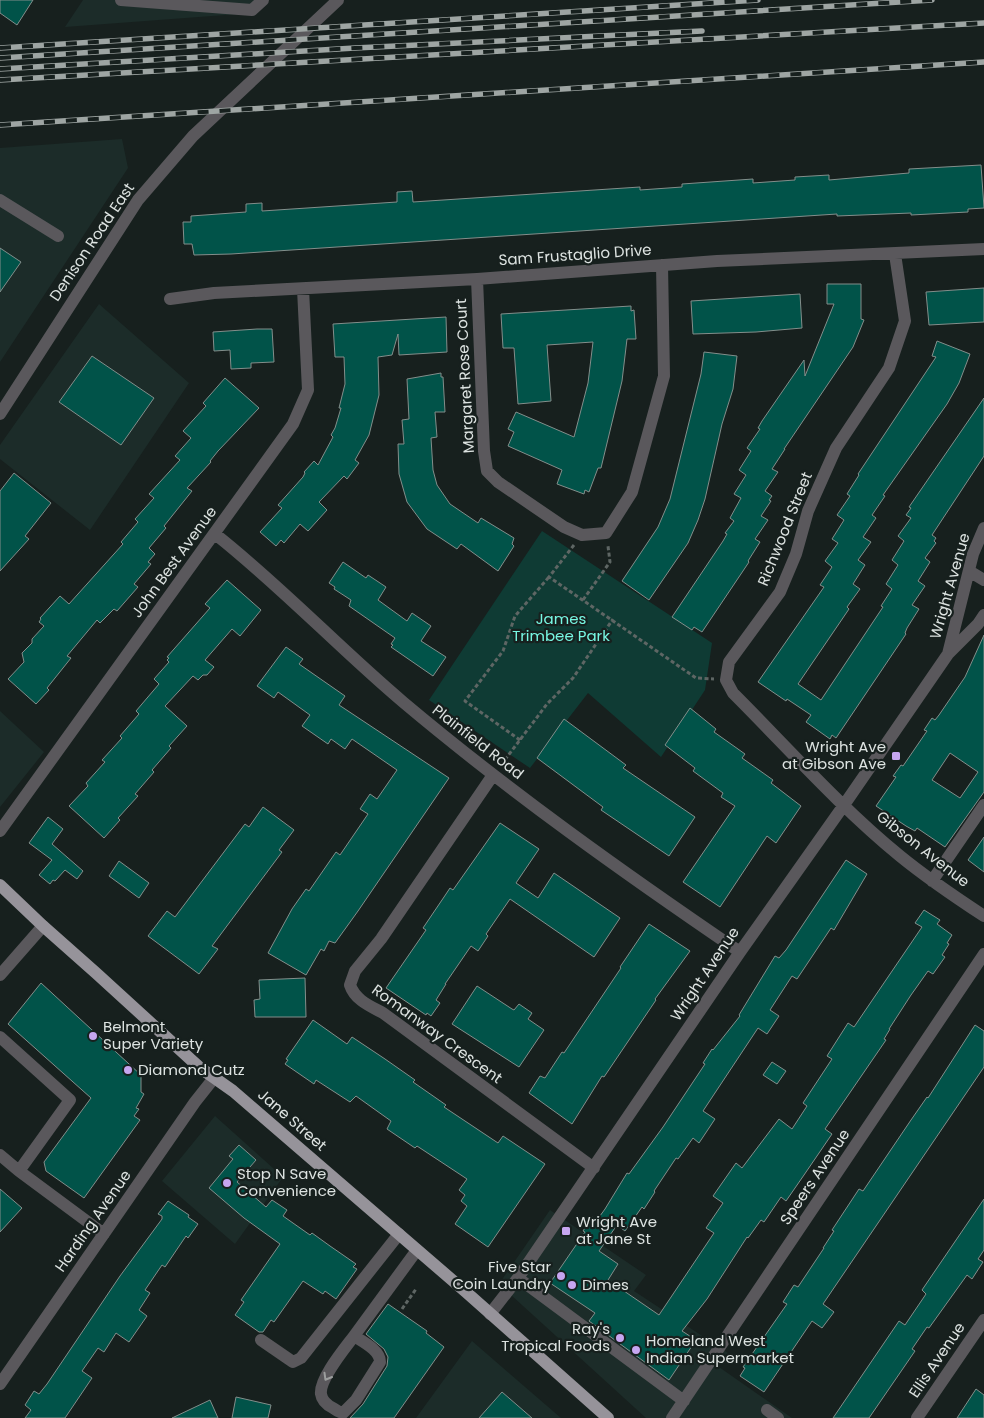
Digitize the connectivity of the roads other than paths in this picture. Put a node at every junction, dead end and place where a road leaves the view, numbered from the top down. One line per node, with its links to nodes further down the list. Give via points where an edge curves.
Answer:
1 (121, 0): 2 (street, via 252,10)
2 (263, 0)
3 (338, 0): 12 (street, Denison Road East, via 193,136 138,200)
4 (0, 200): 5 (street)
5 (58, 236)
6 (984, 250): 7 (street, Sam Frustaglio Drive)
7 (895, 254): 8 (street, Sam Frustaglio Drive); 20 (street, Richwood Street, via 904,321 889,368 836,448 808,511 796,554 780,592 729,662 726,680 733,693)
8 (662, 265): 9 (street, Sam Frustaglio Drive); 9 (street, Margaret Rose Court, via 664,376 632,492 606,533 582,535 564,527 487,471)
9 (477, 279): 10 (street, Sam Frustaglio Drive)
10 (302, 289): 11 (street, Sam Frustaglio Drive, via 214,293); 14 (street, John Best Avenue, via 308,390 293,424)
11 (170, 299)
12 (0, 414)
13 (984, 528): 15 (street, Wright Avenue)
14 (215, 534): 19 (street, Plainfield Road, via 246,558 402,701); 22 (street, John Best Avenue)
15 (969, 570): 16 (street); 18 (street, Wright Avenue)
16 (984, 580)
17 (984, 615): 18 (street, Wright Avenue)
18 (948, 654): 20 (street, Wright Avenue)
19 (493, 775): 27 (street, Plainfield Road, via 600,855); 33 (street, Romanway Crescent, via 381,939 355,971 350,985 352,993)
20 (844, 805): 23 (street, Gibson Avenue); 27 (street, Wright Avenue)
21 (984, 805): 23 (street)
22 (0, 831)
23 (932, 881): 25 (street, Gibson Avenue)
24 (0, 885): 26 (main road, Jane Street)
25 (984, 916)
26 (43, 926): 29 (street); 31 (main road, Jane Street)
27 (740, 952): 33 (street, Wright Avenue)
28 (984, 954): 44 (street, Speers Avenue)
29 (0, 975)
30 (0, 1037): 34 (street, via 70,1100)
31 (214, 1078): 35 (street, Harding Avenue); 36 (main road, Jane Street)
32 (0, 1155): 34 (street)
33 (594, 1168): 38 (street, Wright Avenue)
34 (19, 1171): 35 (street)
35 (104, 1234): 43 (street, Harding Avenue)
36 (399, 1234): 37 (main road, Jane Street); 42 (street, via 301,1358 293,1362)
37 (417, 1250): 39 (main road, Jane Street); 41 (street)
38 (518, 1278): 39 (street, Wright Avenue); 44 (street)
39 (490, 1314): 46 (main road, Jane Street)
40 (984, 1320): 49 (street, Ellis Avenue)
41 (354, 1336): 41 (street, one-way to 41, via 321,1388 323,1400 343,1413 356,1400 380,1362 373,1349)
42 (261, 1340)
43 (0, 1384)
44 (684, 1401): 47 (street, Speers Avenue)
45 (767, 1410): 48 (street)
46 (608, 1418)
47 (672, 1418)
48 (778, 1418)
49 (918, 1418)

